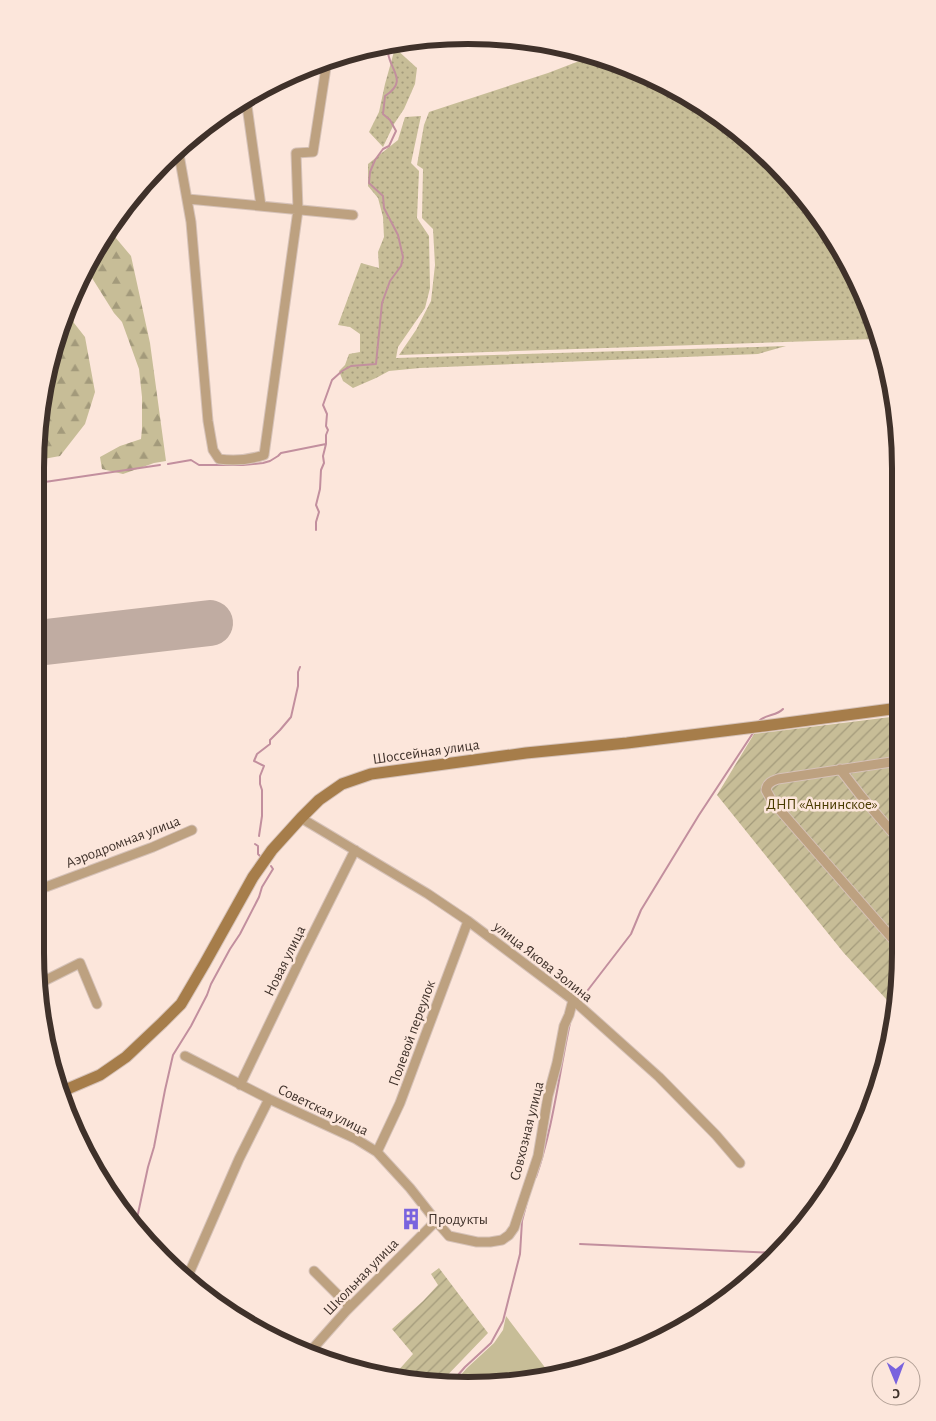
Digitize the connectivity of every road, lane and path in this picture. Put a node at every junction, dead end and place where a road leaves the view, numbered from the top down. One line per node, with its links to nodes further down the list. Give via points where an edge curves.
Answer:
1 (326, 68): 6 (street, via 313,152 296,153)
2 (247, 106): 5 (street)
3 (180, 157): 4 (street)
4 (188, 199): 5 (street); 6 (street, via 208,421 213,450 219,459 233,461 264,455)
5 (262, 206): 6 (street)
6 (298, 210): 7 (street)
7 (353, 215)
8 (892, 709): 11 (main road, Шоссейная улица, via 371,774 342,784)
9 (892, 762): 10 (street)
10 (840, 769): 13 (street); 17 (street, via 774,780 766,790 772,801)
11 (300, 818): 14 (street, улица Якова Золина); 23 (main road, Шоссейная улица, via 253,877 181,1004 126,1056 100,1075)
12 (192, 830): 15 (street, Аэродромная улица)
13 (892, 832)
14 (355, 850): 16 (street, улица Якова Золина); 22 (street, Новая улица)
15 (44, 887)
16 (468, 922): 19 (street, улица Якова Золина); 25 (street, Полевой переулок, via 400,1103)
17 (892, 938)
18 (45, 981): 20 (street, via 80,963)
19 (573, 1000): 26 (street, улица Якова Золина, via 659,1077); 28 (street, Совхозная улица, via 548,1096 538,1156 514,1228 509,1235 496,1241 477,1242)
20 (96, 1004)
21 (185, 1056): 22 (street, Советская улица)
22 (240, 1085): 24 (street, Советская улица)
23 (66, 1089)
24 (269, 1099): 25 (street, Советская улица); 30 (street)
25 (377, 1152): 27 (street, Советская улица)
26 (740, 1163)
27 (436, 1221): 28 (street, Советская улица); 31 (street, Школьная улица)
28 (449, 1236)
29 (314, 1271): 31 (street)
30 (189, 1273)
31 (350, 1307): 32 (street, Школьная улица)
32 (313, 1348)

